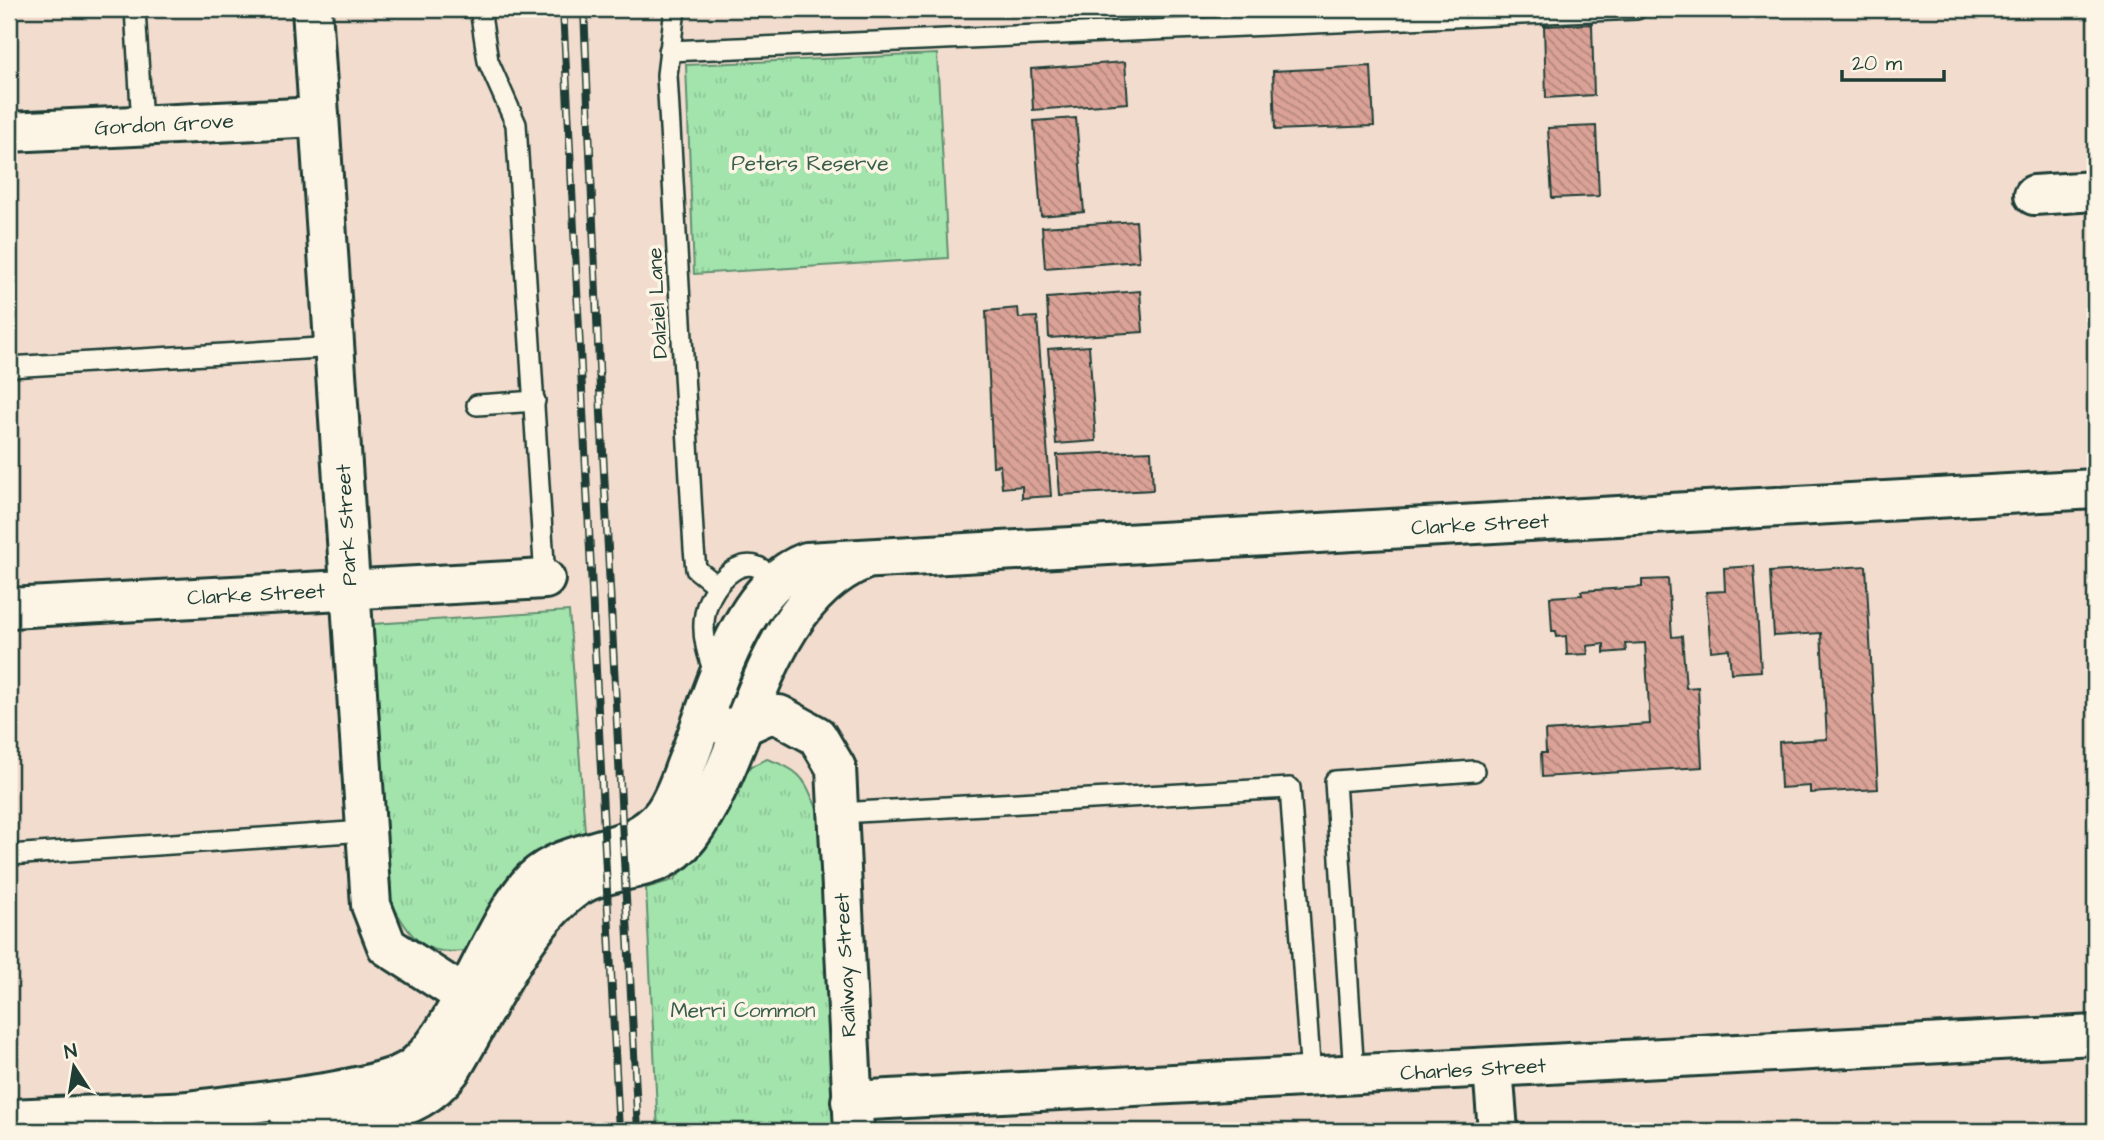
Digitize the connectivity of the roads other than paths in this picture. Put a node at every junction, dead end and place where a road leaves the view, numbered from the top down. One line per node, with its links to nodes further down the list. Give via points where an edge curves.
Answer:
1 (135, 9): 8 (lane)
2 (312, 9): 7 (street, Park Street)
3 (480, 9): 14 (lane, via 488,61 516,124)
4 (675, 9): 6 (lane, Dalziel Lane)
5 (1637, 9): 6 (lane)
6 (668, 51): 20 (lane, Dalziel Lane, via 696,569)
7 (319, 117): 8 (street, Gordon Grove); 12 (street, Park Street)
8 (142, 124): 9 (street, Gordon Grove)
9 (9, 132)
10 (2095, 191): 11 (street)
11 (2034, 195)
12 (336, 347): 13 (lane); 21 (street, Park Street)
13 (9, 367)
14 (535, 401): 15 (lane); 18 (lane)
15 (477, 405)
16 (2095, 489): 17 (street, Clarke Street)
17 (864, 560): 19 (street, Clarke Street, via 807,562); 23 (street, Clarke Street, via 827,580)
18 (545, 579): 21 (street, Clarke Street)
19 (773, 582): 20 (lane, via 764,568 756,565 730,572); 23 (street, via 784,606); 24 (street, Clarke Street, via 744,626)
20 (716, 585): 24 (lane, via 707,604 704,630)
21 (349, 589): 22 (street, Clarke Street); 29 (street, Park Street)
22 (9, 608)
23 (786, 632): 25 (street, Clarke Street)
24 (718, 681): 25 (street, via 732,712); 26 (street)
25 (745, 725): 26 (street, Railway Street, via 719,731); 28 (street, Railway Street, via 772,714 811,731 832,758); 31 (street, via 681,847 648,866 582,883 540,920)
26 (691, 752): 31 (street, via 670,804 653,825 625,842 565,859 528,886)
27 (1474, 771): 34 (lane, via 1335,780)
28 (839, 807): 35 (lane, via 1290,788); 37 (street, Railway Street)
29 (365, 831): 30 (lane); 31 (street, Park Street, via 371,905 387,946)
30 (9, 855)
31 (475, 1002): 36 (street, via 450,1070 434,1089 404,1107)
32 (2095, 1035): 33 (street, Charles Street)
33 (1493, 1068): 34 (street, Charles Street); 39 (street)
34 (1354, 1075): 35 (street, Charles Street)
35 (1311, 1077): 37 (street, Charles Street)
36 (381, 1109): 38 (street, via 344,1117 188,1111)
37 (853, 1116)
38 (9, 1119)
39 (1498, 1131)

